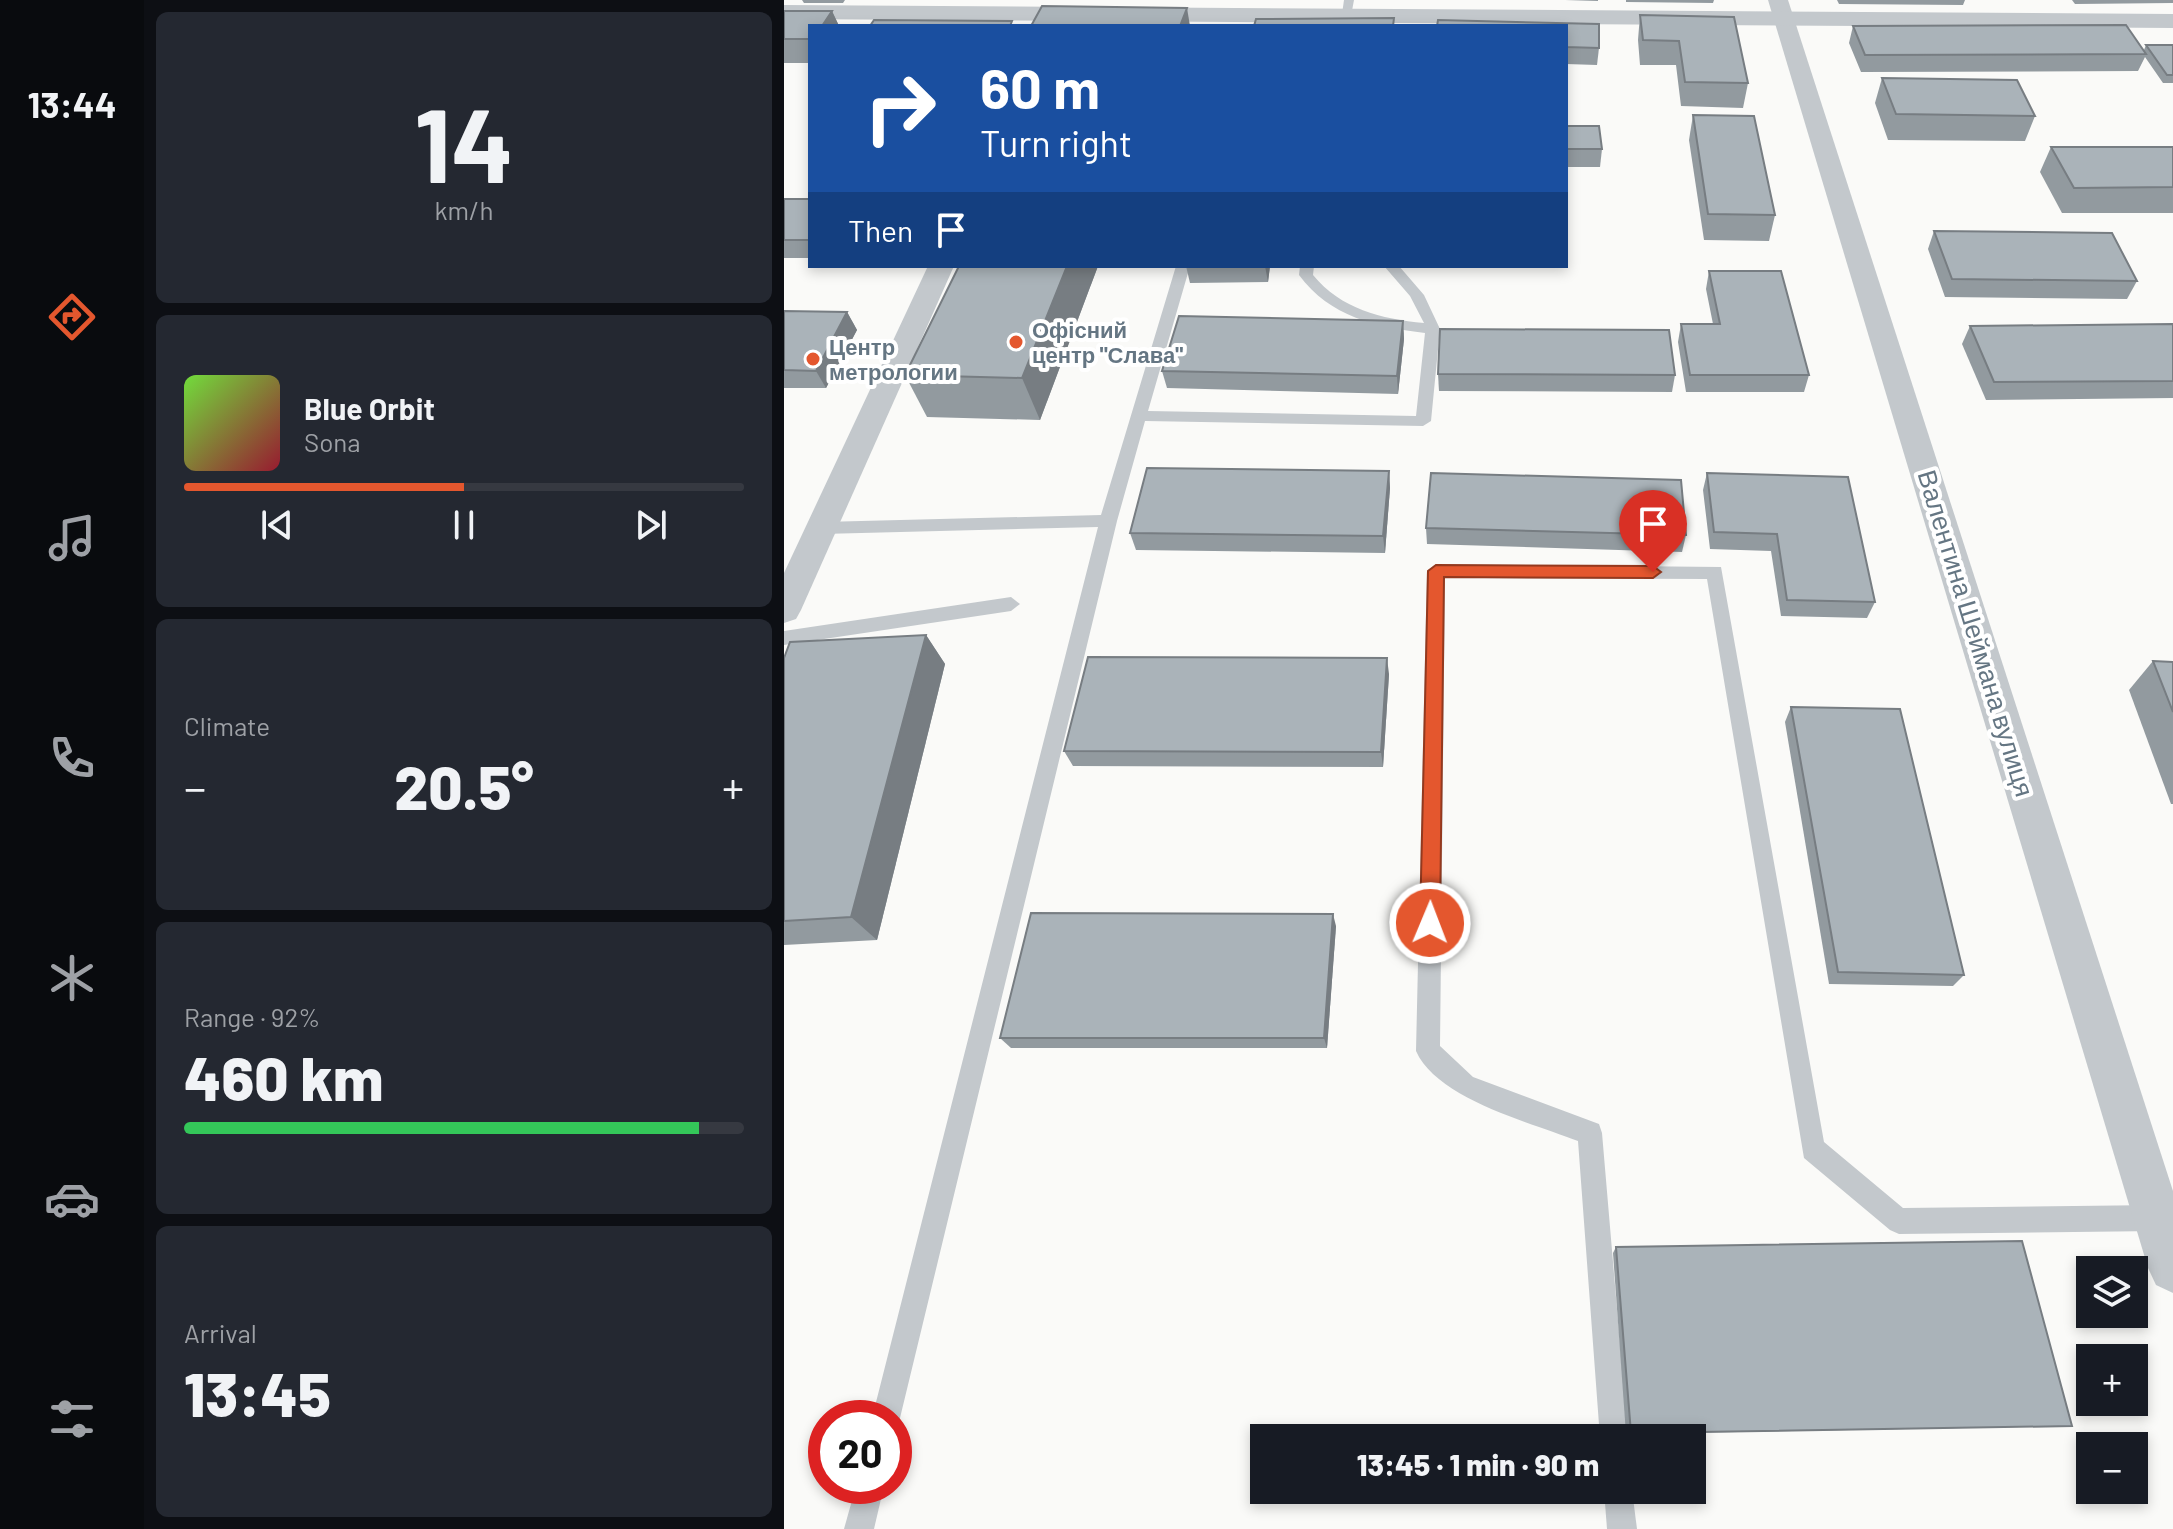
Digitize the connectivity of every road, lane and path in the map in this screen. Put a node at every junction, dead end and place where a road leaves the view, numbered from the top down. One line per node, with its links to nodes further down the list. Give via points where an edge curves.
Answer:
1 (1348, 7): 2 (street); 4 (street)
2 (1781, 8): 6 (street); 19 (street, Валентина Шеймана вулиця)
3 (784, 12): 5 (street)
4 (1306, 14): 5 (street); 7 (lane)
5 (1054, 20)
6 (2173, 21)
7 (1279, 24)
8 (940, 268): 15 (street)
9 (1182, 268): 13 (lane)
10 (1307, 268): 12 (lane, via 1319,294 1348,312)
11 (1393, 268): 12 (lane, via 1424,305)
12 (1433, 329): 13 (lane, via 1423,421)
13 (1138, 416): 14 (lane)
14 (1108, 521): 15 (lane); 21 (lane)
15 (822, 528): 17 (street)
16 (1011, 604): 18 (lane)
17 (784, 610)
18 (784, 638)
19 (2158, 1218): 20 (street, Валентина Шеймана вулиця); 22 (lane, via 1899,1221 1813,1149 1715,572 1436,571 1428,1051 1465,1086 1590,1133)
20 (2173, 1268)
21 (890, 1400)
22 (1613, 1424)
23 (865, 1504): 25 (lane)
24 (1619, 1504): 26 (lane)
25 (859, 1529)
26 (1622, 1529)

